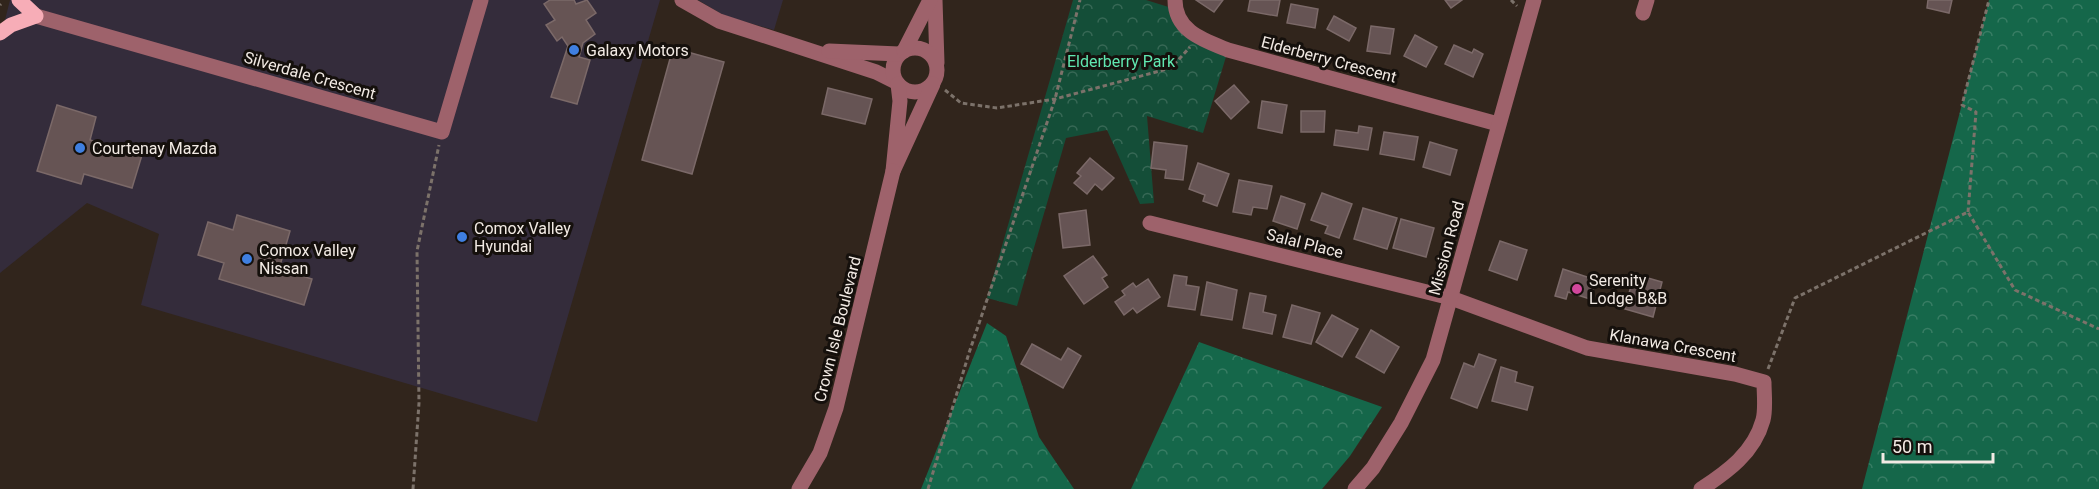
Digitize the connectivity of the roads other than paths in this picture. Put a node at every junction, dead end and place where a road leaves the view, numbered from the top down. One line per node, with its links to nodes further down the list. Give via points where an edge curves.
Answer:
1 (19, 0): 8 (main road)
2 (481, 0): 8 (street, Silverdale Crescent, via 442,132)
3 (681, 0): 10 (street, via 719,21)
4 (930, 0): 11 (street)
5 (935, 0): 12 (street)
6 (1175, 0): 14 (street, Elderberry Crescent, via 1180,24 1198,38 1228,50)
7 (1534, 0): 14 (street, Mission Road)
8 (36, 16): 9 (main road)
9 (0, 33)
10 (799, 47): 11 (street, via 854,54); 13 (street, via 876,72)
11 (902, 53): 12 (street, via 911,48 926,51 936,62); 13 (street, via 893,68)
12 (935, 78): 13 (street, via 917,92 905,90); 15 (street, Crown Isle Boulevard)
13 (897, 83): 15 (street, Crown Isle Boulevard, via 900,101)
14 (1498, 124): 17 (street, Mission Road)
15 (893, 171): 18 (street, Crown Isle Boulevard, via 836,408 820,453)
16 (1150, 223): 17 (street, Salal Place)
17 (1451, 298): 19 (street, Mission Road, via 1433,360 1396,432); 20 (street, Klanawa Crescent, via 1587,348 1764,382 1763,419 1752,442 1737,464)
18 (799, 489)
19 (1355, 489)
20 (1701, 489)

